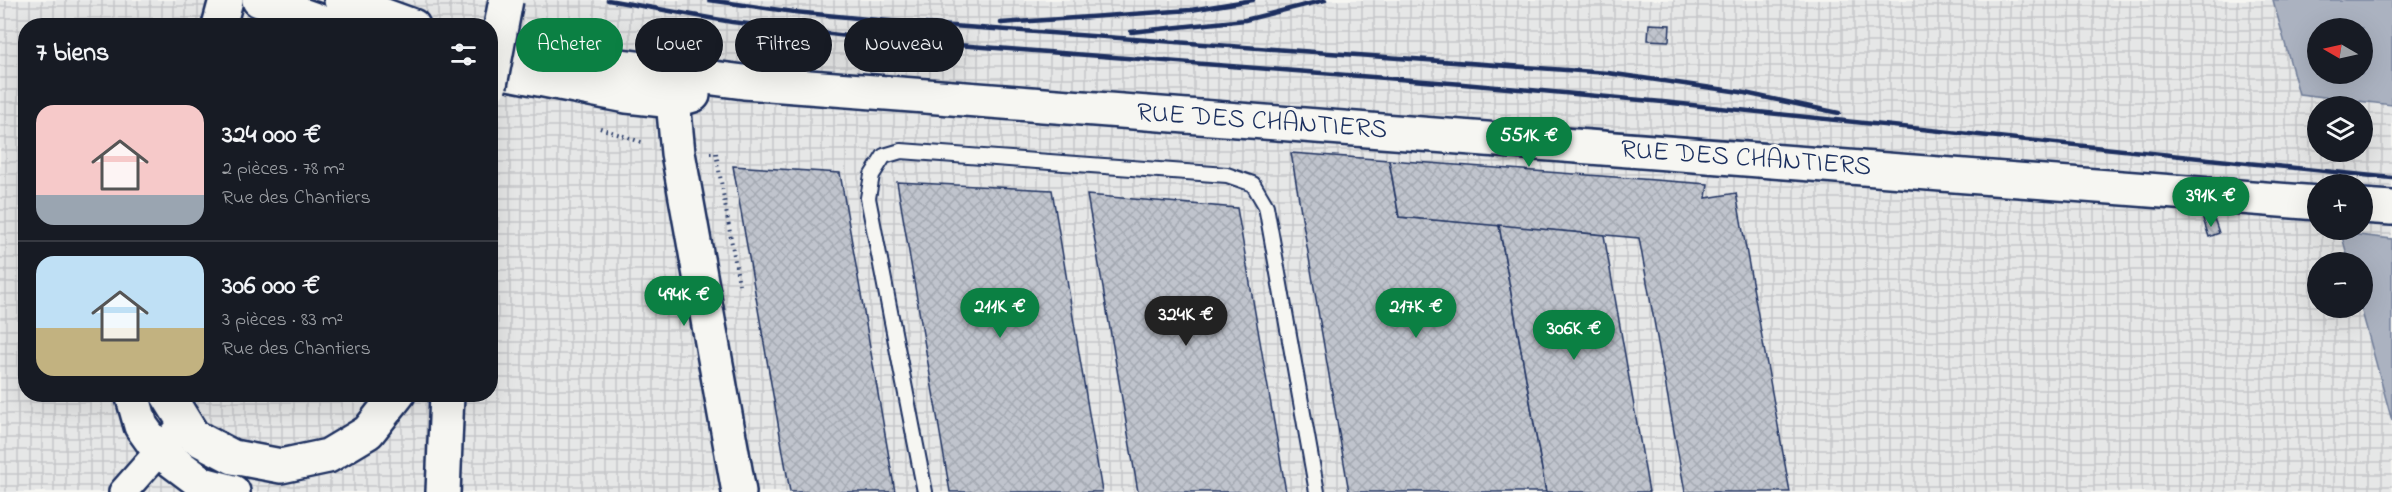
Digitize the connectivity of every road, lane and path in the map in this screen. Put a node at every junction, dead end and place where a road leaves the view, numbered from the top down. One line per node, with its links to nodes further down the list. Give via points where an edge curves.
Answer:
1 (226, 0): 5 (street)
2 (260, 0): 6 (street)
3 (341, 0): 7 (street)
4 (506, 0): 8 (street, bridge)
5 (221, 18)
6 (311, 18)
7 (391, 18)
8 (498, 42)
9 (498, 51): 11 (street, RUE DES CHANTIERS)
10 (498, 72): 11 (street, RUE DES CHANTIERS, via 627,96)
11 (675, 88): 12 (street, RUE DES CHANTIERS, via 744,82); 24 (street, via 678,153)
12 (2307, 202)
13 (2373, 207): 14 (street)
14 (2392, 208)
15 (134, 402): 20 (street, via 141,426)
16 (172, 402): 19 (street)
17 (392, 402): 19 (street, via 368,432 328,456 281,466 233,457 193,436)
18 (447, 402): 23 (street)
19 (184, 423): 20 (street)
20 (159, 451): 21 (street); 22 (street, via 203,484)
21 (123, 492)
22 (233, 492)
23 (442, 492)
24 (740, 492)
25 (926, 492): 26 (lane, via 868,198 872,175 884,156 901,151 1227,175 1252,184 1266,206)
26 (1317, 492)

